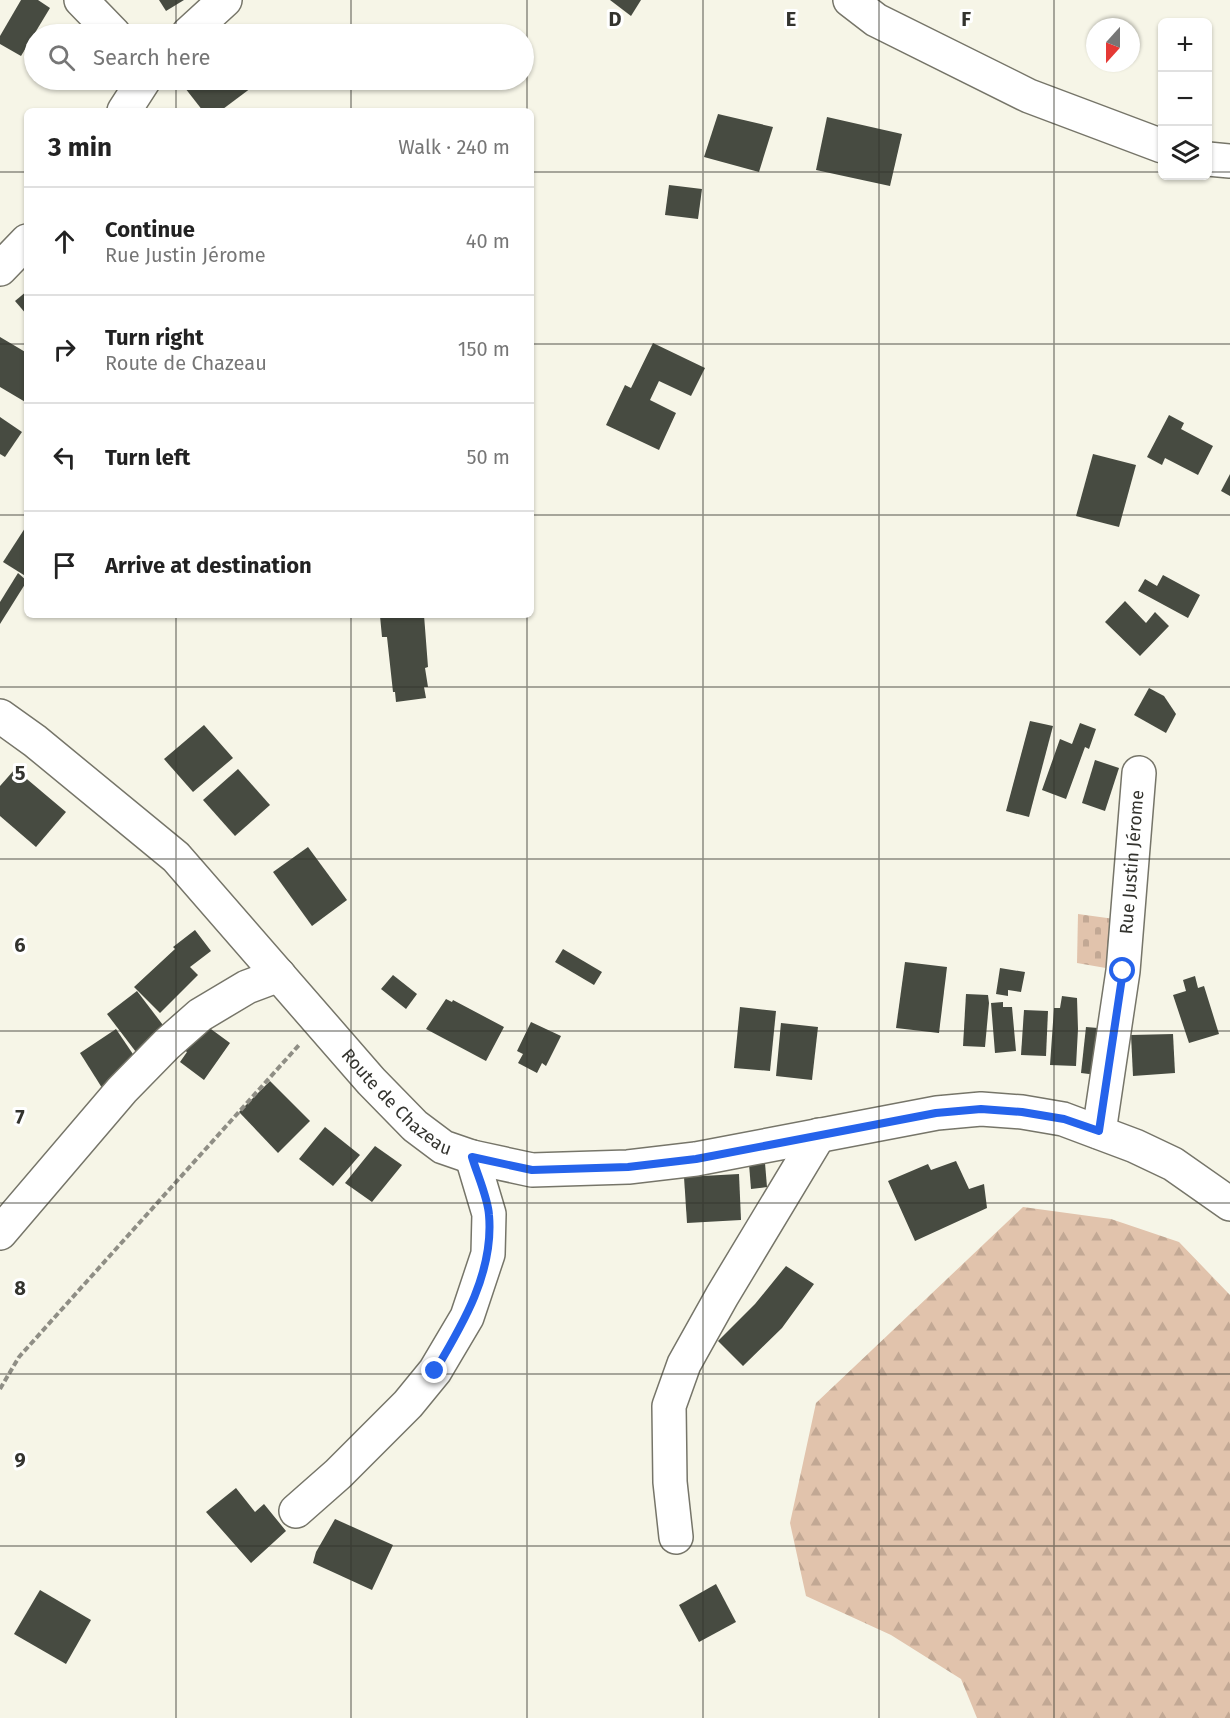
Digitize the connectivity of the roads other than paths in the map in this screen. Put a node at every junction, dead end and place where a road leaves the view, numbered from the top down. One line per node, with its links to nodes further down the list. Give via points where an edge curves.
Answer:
1 (81, 0): 4 (main road)
2 (225, 0): 5 (main road)
3 (850, 0): 8 (main road, via 876,20 1029,96)
4 (104, 24)
5 (199, 24)
6 (138, 90): 7 (main road)
7 (126, 108)
8 (1158, 144)
9 (1212, 159): 10 (main road)
10 (1230, 160)
11 (24, 244): 12 (main road)
12 (0, 269)
13 (0, 716): 15 (main road, Route de Chazeau, via 176,857)
14 (1139, 773): 16 (main road, Rue Justin Jérome, via 1123,971)
15 (279, 975): 18 (main road, Route de Chazeau, via 415,1126 443,1147); 20 (main road, via 247,987 200,1015 167,1044 122,1090)
16 (1099, 1131): 17 (main road, Route de Chazeau, via 1064,1119 981,1109 936,1113); 19 (main road, Route de Chazeau, via 1173,1164)
17 (819, 1135): 18 (main road, Route de Chazeau, via 696,1159 628,1167 532,1170); 22 (main road, via 684,1364 669,1406 670,1482)
18 (472, 1157): 21 (main road, via 489,1214 488,1254 467,1317 435,1371 408,1404)
19 (1230, 1204)
20 (0, 1233)
21 (296, 1511)
22 (676, 1537)

